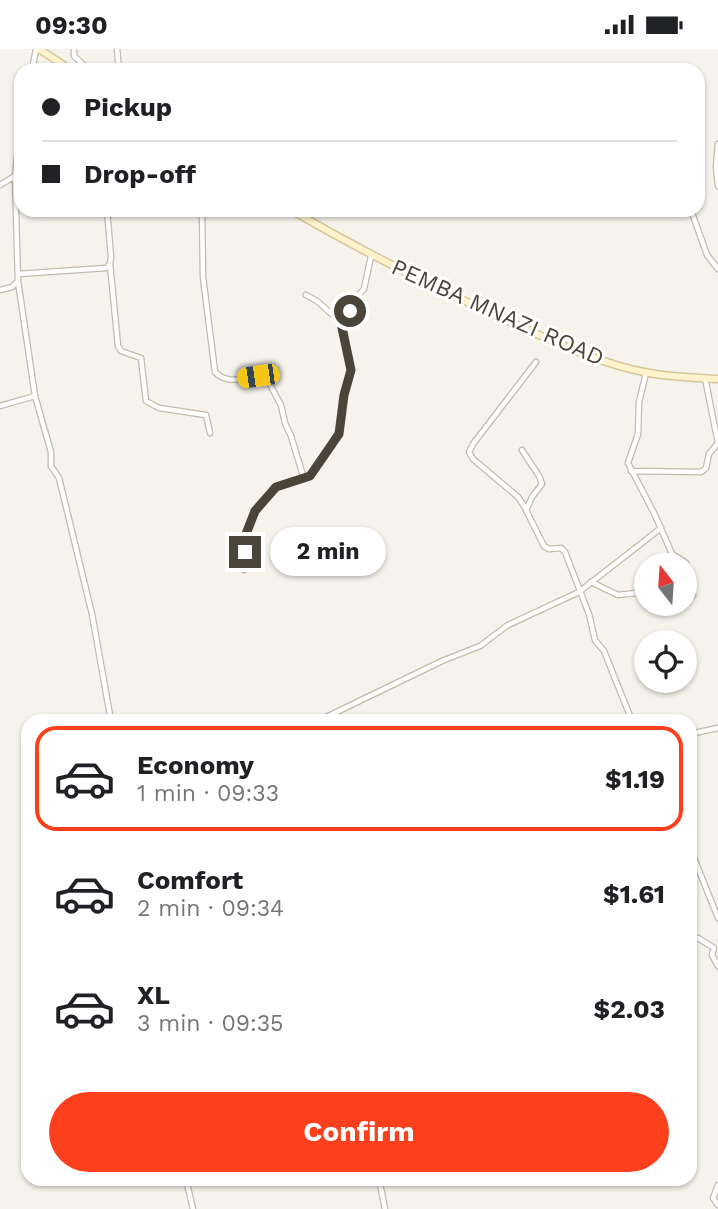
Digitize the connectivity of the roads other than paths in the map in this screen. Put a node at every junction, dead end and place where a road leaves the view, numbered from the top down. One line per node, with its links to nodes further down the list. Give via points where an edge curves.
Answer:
1 (38, 49): 2 (main road)
2 (60, 63)
3 (718, 144): 4 (street)
4 (718, 186)
5 (16, 217): 13 (street)
6 (107, 217): 11 (street)
7 (202, 217): 28 (street, via 203,277 215,372 231,380 266,377 281,405)
8 (302, 217): 10 (main road, PEMBA MNAZI ROAD)
9 (693, 217): 12 (street, via 707,255)
10 (371, 256): 17 (street, via 363,289); 19 (main road, PEMBA MNAZI ROAD, via 541,336)
11 (110, 264): 13 (street, via 101,270); 24 (street, via 118,346 141,358 146,401 159,408 206,415)
12 (718, 269)
13 (18, 274): 14 (street)
14 (18, 281): 15 (street); 22 (street)
15 (0, 291)
16 (306, 295): 17 (street)
17 (343, 324): 28 (street, via 351,370 341,427 314,472)
18 (537, 362): 29 (street, via 470,452)
19 (646, 373): 20 (main road, PEMBA MNAZI ROAD); 27 (street, via 638,434 628,459)
20 (705, 378): 21 (main road, PEMBA MNAZI ROAD); 25 (street)
21 (718, 379)
22 (36, 396): 23 (street); 36 (street, via 90,602)
23 (0, 406)
24 (210, 433)
25 (718, 443): 27 (street, via 701,472)
26 (522, 450): 29 (street, via 542,484)
27 (631, 471): 30 (street)
28 (304, 479): 32 (street, via 276,487 255,511 246,534)
29 (526, 510): 34 (street, via 544,546 565,551)
30 (662, 528): 31 (street); 33 (street)
31 (672, 553)
32 (244, 570)
33 (591, 582): 34 (street); 35 (street, via 617,594)
34 (579, 592): 37 (street, via 508,625 480,646); 38 (street)
35 (634, 593)
36 (110, 714)
37 (332, 714)
38 (629, 714)
39 (718, 728): 40 (street)
40 (697, 732)
41 (697, 866): 42 (street)
42 (718, 918)
43 (697, 940): 44 (street)
44 (716, 945): 45 (street, via 712,955)
45 (718, 966)
46 (718, 1185): 49 (street, via 713,1198)
47 (188, 1186): 50 (street)
48 (380, 1186): 51 (street)
49 (718, 1205)
50 (193, 1209)
51 (385, 1209)

